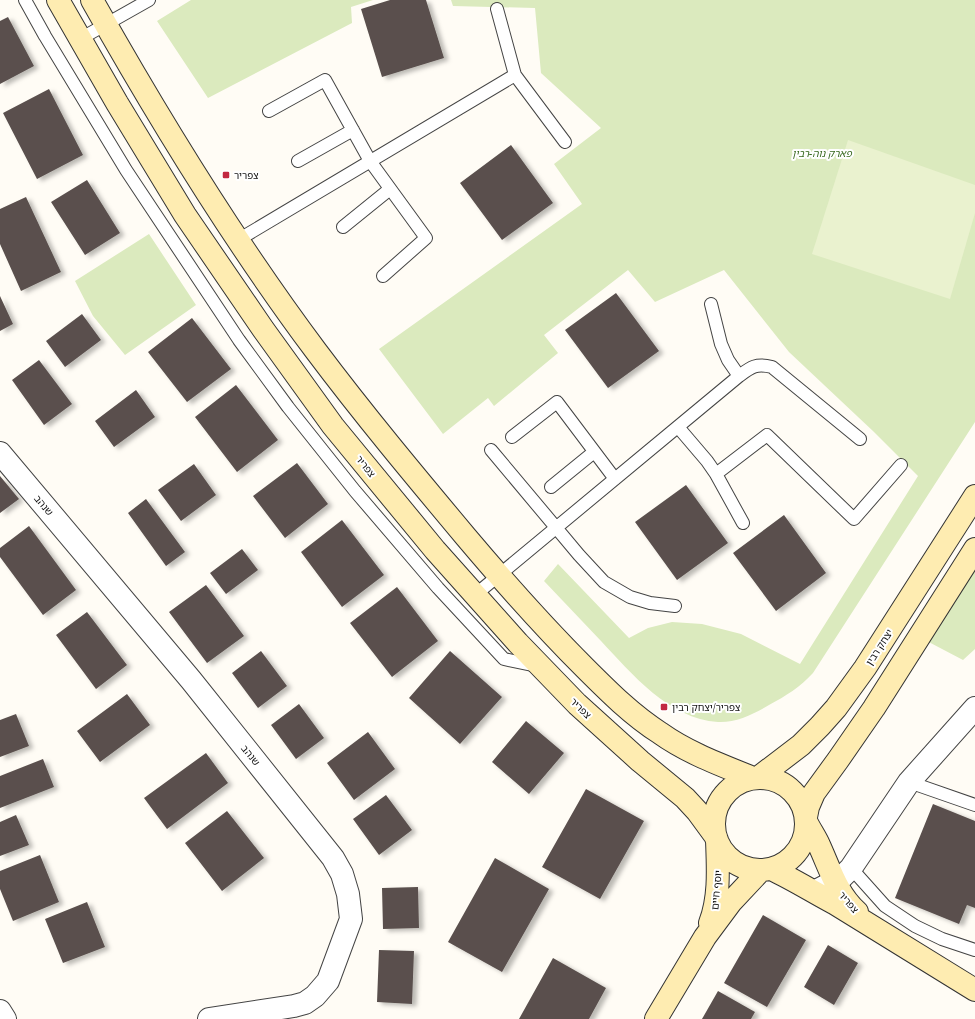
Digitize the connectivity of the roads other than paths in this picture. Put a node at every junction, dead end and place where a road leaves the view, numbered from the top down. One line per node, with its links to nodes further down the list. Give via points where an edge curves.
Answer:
1 (25, 0): 37 (lane, via 126,170 239,340 288,407 355,491 438,588 504,659)
2 (58, 0): 7 (street, צפריר)
3 (92, 0): 6 (street)
4 (149, 0): 6 (lane)
5 (497, 9): 8 (lane)
6 (106, 24): 7 (lane); 16 (street, via 184,158)
7 (80, 39): 35 (street, צפריר, via 185,215 263,330 365,467)
8 (515, 75): 11 (lane); 13 (lane)
9 (269, 111): 10 (lane, via 325,80)
10 (353, 130): 12 (lane); 13 (lane)
11 (566, 142)
12 (298, 161)
13 (370, 161): 14 (lane); 16 (lane)
14 (390, 189): 15 (lane); 17 (lane, via 426,238)
15 (343, 227)
16 (238, 240): 34 (street, via 307,339 359,407)
17 (384, 276)
18 (711, 304): 19 (lane, via 721,344)
19 (739, 376): 20 (lane); 22 (lane, via 752,366 762,364 772,367)
20 (678, 426): 27 (lane); 28 (lane)
21 (512, 437): 24 (lane, via 557,402)
22 (860, 439)
23 (491, 450): 32 (lane)
24 (594, 452): 28 (lane); 29 (lane)
25 (0, 453): 54 (street, שנהב, via 191,680 333,858 342,874 352,919 328,981 315,996 305,1003 294,1006)
26 (901, 465): 27 (lane, via 854,519 767,435)
27 (716, 474): 31 (lane)
28 (615, 479): 32 (lane)
29 (551, 487)
30 (975, 496): 39 (street, יצחק רבין, via 865,668 836,708 800,745)
31 (743, 523)
32 (556, 528): 34 (lane); 36 (lane, via 604,582 630,597)
33 (975, 549): 42 (street, via 874,708 814,793 808,807)
34 (499, 575): 35 (lane); 39 (street, via 564,647 636,716 679,746)
35 (475, 595): 37 (street, צפריר)
36 (675, 606)
37 (541, 667): 43 (street, צפריר, via 577,704 685,798)
38 (975, 708): 40 (street)
39 (756, 778): 42 (street, via 780,781 793,791 802,804); 43 (street, via 739,782 721,798 714,820)
40 (909, 782): 41 (lane); 44 (street)
41 (975, 805)
42 (807, 820): 45 (street, via 806,835 796,854 777,868); 46 (street, צפריר)
43 (716, 839): 45 (street, via 725,854 736,864); 49 (street, יוסף חיים, via 717,892 714,913)
44 (851, 868): 46 (street); 50 (lane, via 885,906 915,926 942,940)
45 (766, 870): 47 (street, צפריר, via 793,879); 49 (street, יוסף חיים, via 731,902)
46 (834, 882): 47 (street); 48 (street, צפריר, via 854,909)
47 (811, 892): 48 (street, צפריר)
48 (879, 931): 51 (street, צפריר)
49 (705, 937): 55 (street, יוסף חיים)
50 (975, 950)
51 (975, 990)
52 (0, 1011): 53 (street)
53 (5, 1019)
54 (209, 1019)
55 (656, 1019)

